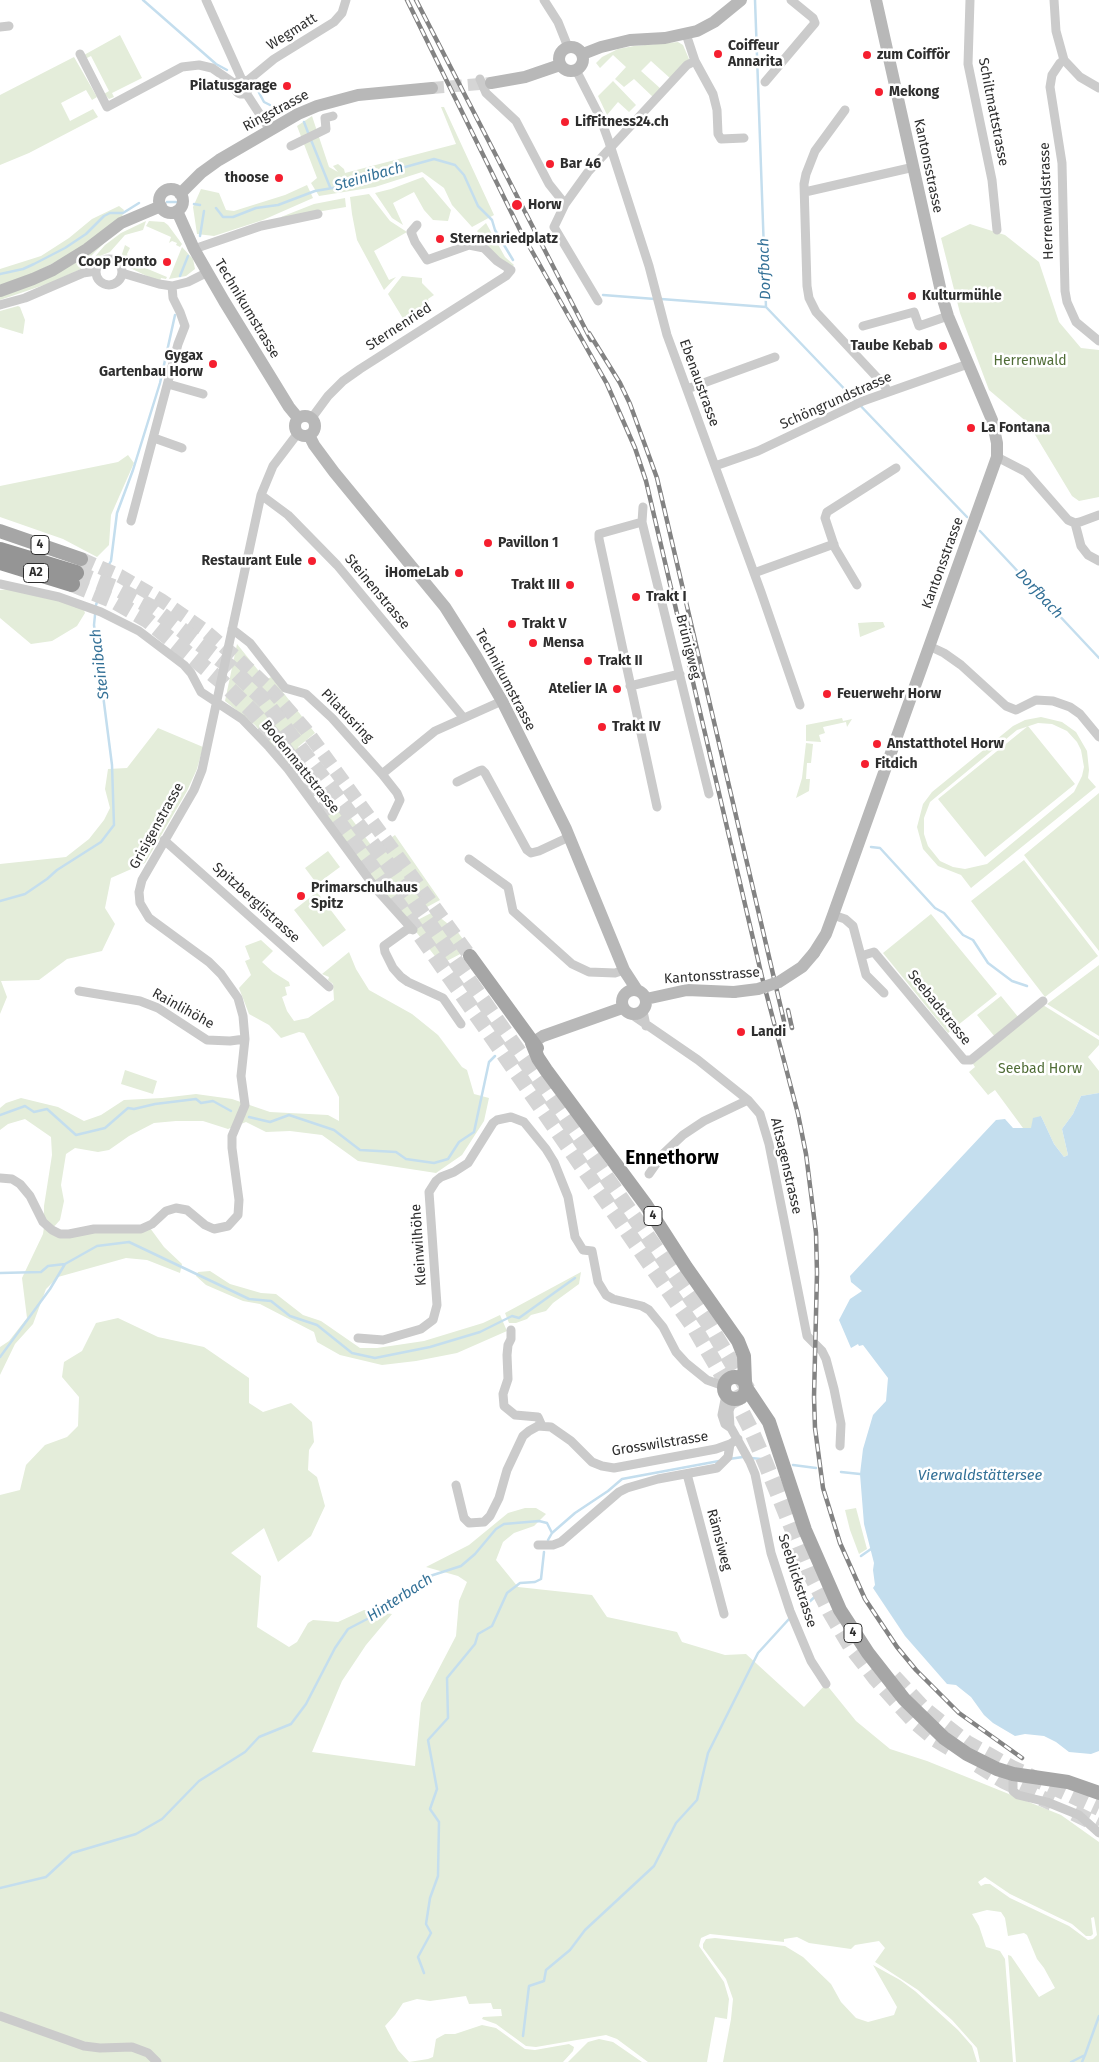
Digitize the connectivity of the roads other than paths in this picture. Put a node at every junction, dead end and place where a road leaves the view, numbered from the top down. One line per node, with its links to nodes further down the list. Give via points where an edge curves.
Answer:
1 (206, 0): 18 (street)
2 (346, 0): 18 (street, Wegmatt, via 342,13 334,22)
3 (544, 0): 10 (street)
4 (741, 0): 9 (main road, via 714,22)
5 (791, 0): 19 (street, via 815,23)
6 (876, 0): 28 (main road, Kantonsstrasse)
7 (970, 0): 36 (street, Schiltmattstrasse, via 968,64 992,180)
8 (1054, 0): 13 (street, via 1056,31)
9 (686, 34): 12 (main road, via 630,40); 14 (street)
10 (568, 47): 12 (main road); 15 (main road, via 559,55)
11 (80, 54): 18 (street, via 107,107 182,67 199,65 212,68)
12 (583, 54): 16 (main road, via 582,65)
13 (1064, 60): 21 (street, via 1080,77); 47 (street, Herrenwaldstrasse, via 1052,75 1050,88 1062,163 1065,291 1076,322)
14 (695, 61): 25 (street, via 712,94 721,139); 27 (street, via 687,65)
15 (560, 65): 16 (main road, via 568,71); 17 (main road, via 525,78)
16 (576, 70): 27 (street, Ebenaustrasse)
17 (486, 81): 31 (street, via 486,93 516,121 549,184)
18 (241, 82): 24 (street, via 237,92 246,92)
19 (765, 82)
20 (432, 88): 24 (main road, Ringstrasse, via 365,94 334,101 298,114)
21 (1099, 88)
22 (845, 110): 29 (street, via 815,151 806,174)
23 (333, 116): 26 (street, via 325,118 326,129)
24 (270, 130): 30 (main road, Ringstrasse, via 213,164)
25 (744, 138)
26 (291, 146)
27 (611, 147): 31 (street, via 582,178); 51 (street, Ebenaustrasse)
28 (914, 168): 29 (street); 45 (main road, Kantonsstrasse)
29 (805, 192): 52 (street, via 807,286 812,306)
30 (180, 194): 32 (main road, via 166,191 160,198); 33 (main road, via 183,202)
31 (565, 204): 43 (street, via 554,227)
32 (161, 206): 33 (main road, via 167,212); 42 (main road, via 121,224 53,270)
33 (177, 211): 37 (main road, Technikumstrasse)
34 (318, 214): 37 (street, via 261,226)
35 (418, 225): 55 (street, Sternenried, via 411,232 427,260 469,245 484,248 511,270 360,369 332,392)
36 (997, 230)
37 (194, 249): 39 (main road, Technikumstrasse)
38 (96, 271): 40 (street, via 102,282 110,284 118,281); 40 (street, via 101,262 111,259 120,266); 44 (street)
39 (208, 272): 41 (street); 54 (main road, Technikumstrasse)
40 (122, 273): 41 (street)
41 (172, 286): 50 (street, via 173,298 185,326)
42 (0, 291)
43 (598, 301)
44 (0, 304)
45 (948, 316): 46 (street, via 919,326 914,312); 49 (main road, Kantonsstrasse)
46 (862, 326)
47 (1097, 338)
48 (775, 357): 51 (street)
49 (968, 364): 52 (street, Schöngrundstrasse); 59 (main road, Kantonsstrasse, via 995,430)
50 (168, 384): 53 (street); 57 (street)
51 (687, 389): 60 (street, Ebenaustrasse)
52 (888, 392): 60 (street, Schöngrundstrasse, via 758,451)
53 (202, 394)
54 (298, 418): 55 (main road, via 306,416); 56 (main road, via 295,427)
55 (311, 419): 56 (main road, via 314,427)
56 (304, 434): 62 (street, Grisigenstrasse, via 273,466); 81 (main road, Technikumstrasse, via 445,607)
57 (154, 438): 58 (street); 65 (street)
58 (182, 448)
59 (997, 458): 67 (street, via 1026,472 1064,516); 78 (main road, Kantonsstrasse)
60 (715, 466): 74 (street, Ebenaustrasse)
61 (896, 468): 69 (street, via 826,512)
62 (261, 495): 77 (street, Grisigenstrasse); 84 (street, Steinenstrasse, via 288,515 338,565)
63 (643, 507): 66 (street, Brünigweg)
64 (1099, 515): 67 (street)
65 (131, 521)
66 (642, 522): 79 (street, Brünigweg); 80 (street, via 599,534)
67 (1075, 523): 71 (street, via 1084,552)
68 (0, 531): 73 (main road, 4)
69 (834, 544): 74 (street); 76 (street)
70 (0, 550): 73 (highway, A2)
71 (1099, 561)
72 (0, 562): 73 (highway, A2)
73 (76, 572)
74 (754, 573): 83 (street, Ebenaustrasse)
75 (0, 584): 82 (street, Bodenmattstrasse, via 97,610 139,631 184,666 201,692)
76 (857, 585)
77 (232, 629): 82 (street, Grisigenstrasse); 86 (street, Pilatusring, via 250,643 284,688 306,694)
78 (929, 646): 85 (street, via 960,665 1006,706 1016,710 1036,700 1054,701 1080,714); 94 (main road, Kantonsstrasse)
79 (680, 674): 80 (street); 88 (street, Brünigweg)
80 (630, 686): 89 (street)
81 (502, 701): 84 (street); 91 (main road, Technikumstrasse)
82 (217, 703): 92 (street, Grisigenstrasse, via 202,770 194,790); 103 (street, Bodenmattstrasse, via 253,729 288,769 377,890 411,929 384,946 393,968 401,978 443,998)
83 (800, 705)
84 (463, 717): 86 (street, via 435,730)
85 (1099, 737)
86 (382, 774): 90 (street, Pilatusring, via 400,800)
87 (456, 782): 91 (street, via 479,771 485,773 531,853)
88 (709, 794)
89 (657, 807)
90 (392, 817)
91 (569, 837): 97 (main road, Technikumstrasse)
92 (164, 840): 98 (street, Spitzberglistrasse); 104 (street, Grisigenstrasse, via 142,880 140,903 149,918 209,962 231,986 243,1016)
93 (468, 858): 97 (street, via 508,887 513,911 572,964 589,972)
94 (833, 915): 96 (street, via 853,926); 102 (main road, Kantonsstrasse, bridge, via 814,954 802,967 779,982 758,990 687,990)
95 (470, 956): 105 (main road, 4)
96 (861, 956): 100 (street, via 868,978); 101 (street, Seebadstrasse, via 874,952 964,1060 971,1060)
97 (624, 970): 102 (main road, Technikumstrasse)
98 (329, 986)
99 (79, 991): 104 (street, Rainlihöhe, via 129,999 158,1008 207,1040 230,1042)
100 (884, 993)
101 (1043, 1001)
102 (634, 1003): 105 (main road, Kantonsstrasse, via 543,1036); 106 (street, Altsagenstrasse, via 646,1026 698,1060)
103 (461, 1024)
104 (245, 1039): 108 (street, Grisigenstrasse, via 241,1076 245,1105 232,1136 240,1209 228,1226 211,1228 188,1210 176,1208 166,1211 141,1229 94,1229 60,1234 43,1222 20,1184)
105 (532, 1043): 111 (main road, 4, via 738,1341 743,1354)
106 (748, 1100): 107 (street, via 692,1128 663,1154); 114 (street, Altsagenstrasse, via 765,1126 807,1336 826,1359 840,1424)
107 (649, 1174)
108 (0, 1178)
109 (511, 1330): 112 (street, Grosswilstrasse, via 506,1354 508,1379 503,1394 504,1406 515,1415 538,1417)
110 (358, 1338): 111 (street, Kleinwilhöhe, via 383,1340 421,1329 433,1320 437,1305 429,1192 440,1177 468,1163 497,1120 510,1117 524,1122 554,1162 568,1196 576,1240 583,1250 592,1251 598,1282 606,1295 649,1310 686,1364 707,1380)
111 (735, 1390): 113 (street, Seeblickstrasse, via 729,1411); 120 (main road, 4, via 766,1416 813,1551 852,1631 895,1688 934,1729 968,1754)
112 (542, 1426): 113 (street, Grosswilstrasse, via 564,1435 593,1462 614,1468 707,1451); 116 (street, via 523,1436 507,1470 499,1498 484,1522 470,1524 464,1518)
113 (734, 1442): 115 (street, via 728,1457 717,1468); 119 (street, Seeblickstrasse, via 746,1451 755,1474 771,1554 790,1611 811,1661)
114 (840, 1446)
115 (687, 1474): 117 (street, via 658,1478 627,1488 561,1542); 118 (street, Rämsiweg)
116 (456, 1485)
117 (538, 1545)
118 (724, 1614)
119 (826, 1684)
120 (1013, 1774): 121 (main road, 4, via 1068,1782); 122 (street, via 1013,1791 1018,1795 1079,1814)
121 (1099, 1793)
122 (1099, 1833)
123 (0, 2016): 124 (street, via 84,2046 132,2047 148,2053)
124 (157, 2062)

